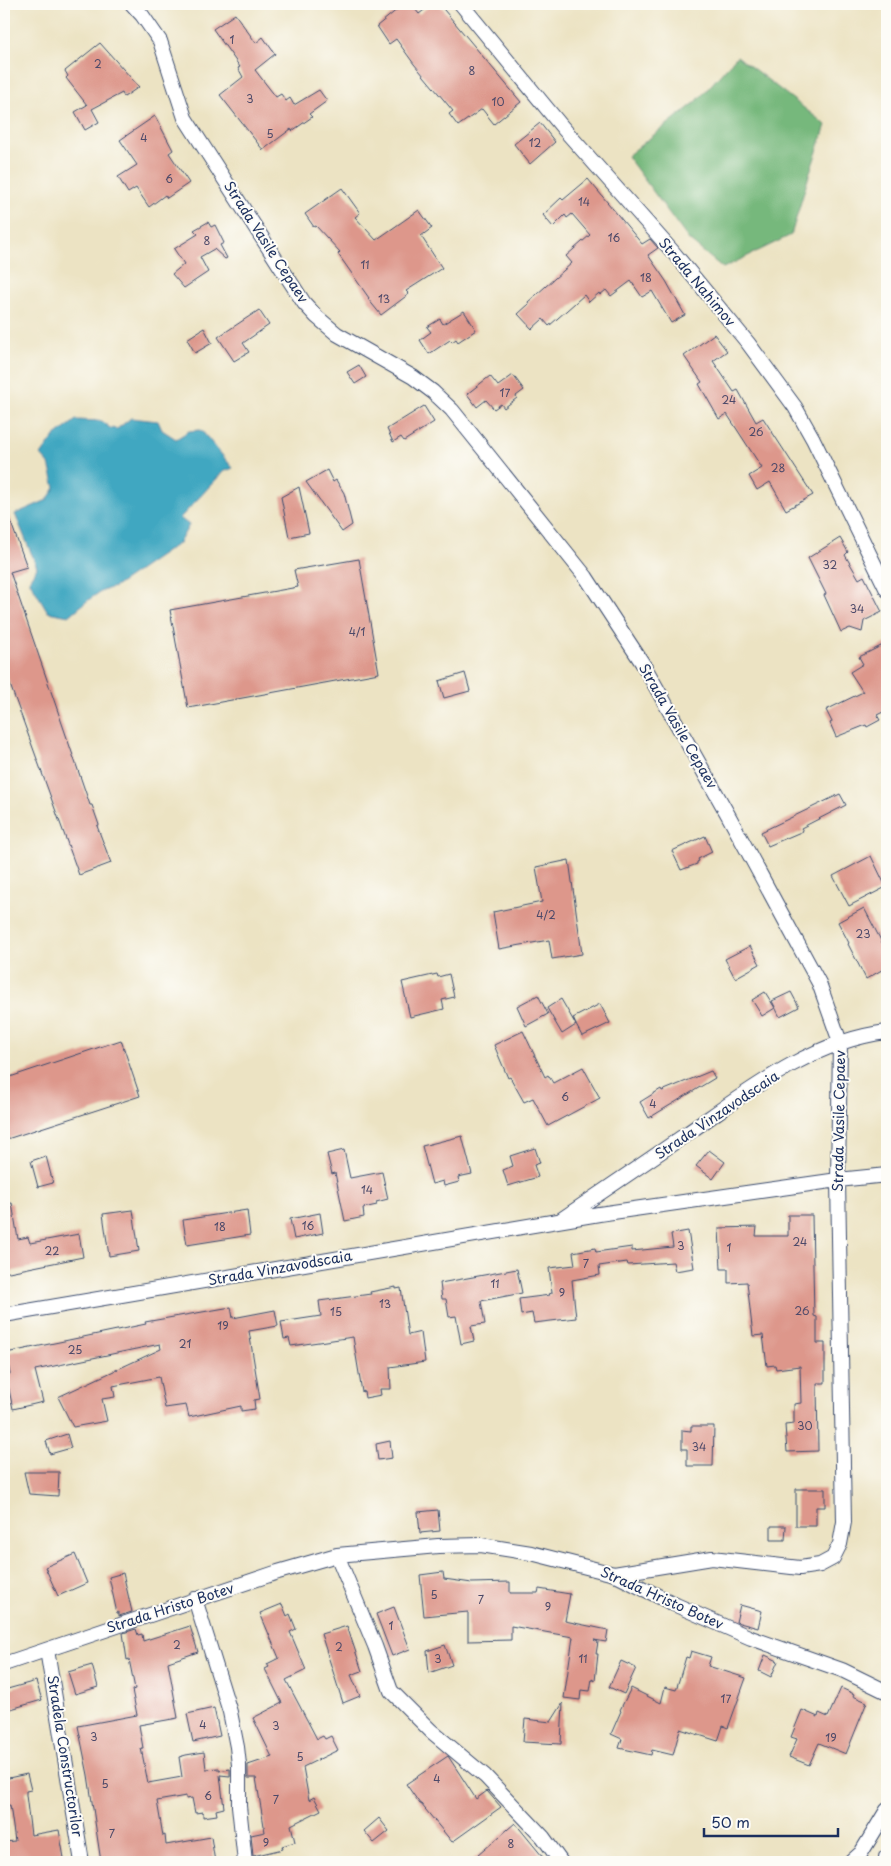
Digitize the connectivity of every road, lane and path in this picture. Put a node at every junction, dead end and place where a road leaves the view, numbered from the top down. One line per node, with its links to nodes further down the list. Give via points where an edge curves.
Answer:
1 (132, 4): 5 (street, Strada Vasile Cepaev, via 160,41 185,118 304,303 337,334 413,378 452,410 604,602 677,722 819,983)
2 (461, 4): 3 (street, Strada Nahimov, via 736,328 795,407)
3 (887, 590)
4 (887, 1032): 5 (street, Strada Vinzavodscaia)
5 (840, 1042): 7 (street, Strada Vasile Cepaev); 8 (street, Strada Vinzavodscaia, via 802,1059 751,1089)
6 (887, 1175): 7 (street, Strada Vinzavodscaia)
7 (838, 1180): 8 (street, Strada Vinzavodscaia); 11 (street, Strada Vasile Cepaev, via 844,1522 840,1544 833,1558 820,1565 800,1568 712,1558)
8 (558, 1222): 9 (street, Strada Vinzavodscaia)
9 (4, 1315)
10 (337, 1555): 11 (street, Strada Hristo Botev, via 481,1545 531,1553); 12 (street, Strada Hristo Botev); 19 (street, via 391,1691 431,1731 486,1776 543,1836)
11 (614, 1574): 15 (street, Strada Hristo Botev, via 751,1638 842,1670)
12 (195, 1599): 13 (street, Strada Hristo Botev); 18 (street, via 230,1712 237,1747)
13 (47, 1650): 14 (street, Strada Hristo Botev); 17 (street, Stradela Constructorilor)
14 (4, 1664)
15 (887, 1692)
16 (887, 1810): 20 (street, via 861,1853)
17 (82, 1862)
18 (245, 1862)
19 (561, 1862)
20 (851, 1862)

